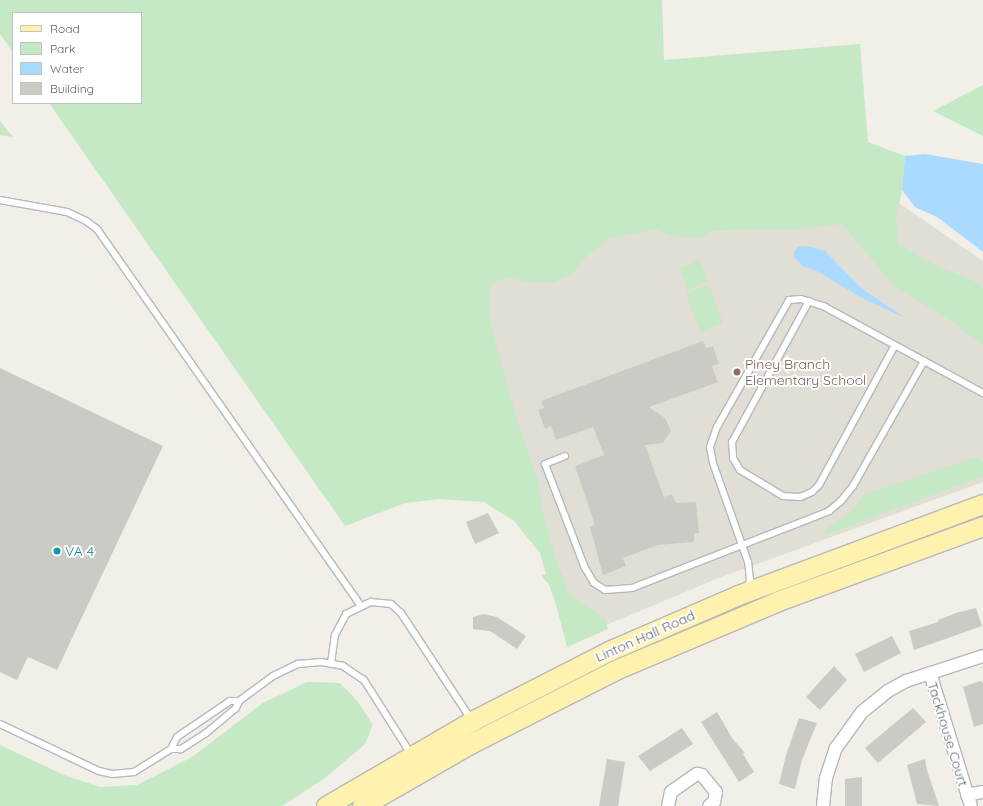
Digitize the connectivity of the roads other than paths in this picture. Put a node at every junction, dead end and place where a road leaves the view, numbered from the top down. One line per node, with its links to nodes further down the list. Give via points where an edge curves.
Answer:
1 (0, 200): 11 (lane, via 67,212 86,220 97,229)
2 (809, 301): 3 (lane); 3 (lane, via 732,442 733,458 740,470 783,496 800,497 812,492 819,485); 9 (lane, via 794,299 786,304 711,442 712,463)
3 (895, 345): 4 (lane)
4 (924, 361): 5 (lane); 9 (lane, via 853,486 841,501 811,520)
5 (983, 393)
6 (565, 456): 9 (lane, via 545,464 585,568 599,588 610,591 632,588)
7 (983, 504): 10 (main road, Linton Hall Road)
8 (983, 526): 19 (main road, Linton Hall Road, via 778,601 644,658)
9 (743, 546): 10 (lane, via 750,580)
10 (744, 593): 16 (main road, Linton Hall Road, via 611,650)
11 (361, 606): 13 (lane, via 346,614 341,620 334,640); 16 (lane, via 380,601 396,607)
12 (983, 656): 14 (street)
13 (331, 662): 15 (lane, via 298,664 273,676); 19 (lane, via 343,666 364,680)
14 (930, 673): 21 (street, Tackhouse Court); 26 (street, via 888,691 851,723 830,764)
15 (239, 701): 18 (lane, via 236,708 206,733 181,749); 18 (lane, via 230,701 189,729 174,740)
16 (472, 721): 19 (main road, Linton Hall Road)
17 (0, 724): 18 (lane, via 112,774 134,772)
18 (171, 749)
19 (417, 762): 22 (main road, Linton Hall Road); 23 (main road, Linton Hall Road)
20 (983, 792): 21 (street, Tackhouse Court)
21 (969, 800)
22 (326, 806)
23 (362, 806)
24 (668, 806): 25 (street, via 671,792 697,774 702,775 716,792 714,802)
25 (709, 806)
26 (823, 806)

